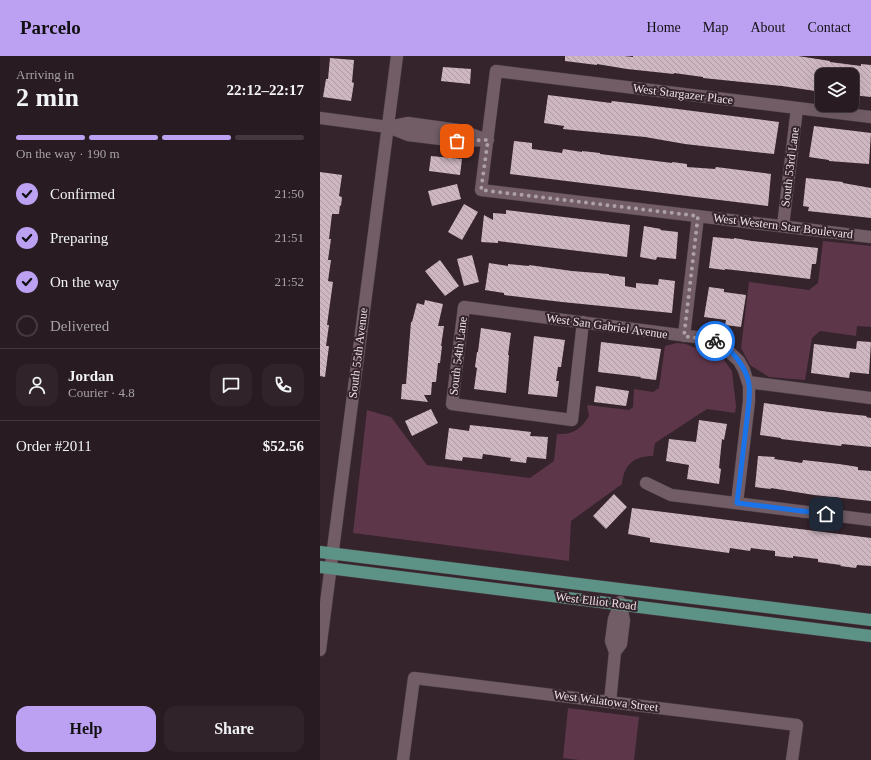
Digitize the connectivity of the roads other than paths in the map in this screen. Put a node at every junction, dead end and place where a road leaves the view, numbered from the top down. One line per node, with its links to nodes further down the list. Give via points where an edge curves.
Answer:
1 (397, 56): 5 (street, South 55th Avenue)
2 (797, 108): 3 (street, West Stargazer Place); 6 (street, West Stargazer Place, via 496,71); 8 (street, South 53rd Lane)
3 (871, 116)
4 (320, 118): 5 (street)
5 (388, 127): 6 (street, via 408,123 458,130); 18 (street, South 55th Avenue)
6 (488, 140): 7 (street, West Western Star Boulevard, via 481,190)
7 (698, 216): 8 (street, West Western Star Boulevard); 12 (street)
8 (783, 226): 9 (street, West Western Star Boulevard)
9 (871, 237)
10 (464, 307): 11 (street, West San Gabriel Avenue); 11 (street, South 54th Lane, via 452,404 572,420)
11 (583, 322): 12 (street, West San Gabriel Avenue)
12 (684, 336): 13 (street, West San Gabriel Avenue, via 711,339 723,346 739,361)
13 (748, 382): 14 (street); 16 (street, via 749,402)
14 (871, 398)
15 (646, 483): 16 (street, via 671,495)
16 (737, 503): 17 (street)
17 (871, 520)
18 (326, 553): 19 (street, South 55th Avenue); 20 (main road, West Elliot Road)
19 (325, 568): 21 (main road, West Elliot Road); 24 (street, South 55th Avenue)
20 (622, 589): 21 (street); 22 (main road, West Elliot Road)
21 (620, 604): 23 (main road, West Elliot Road); 25 (street, via 614,619 611,641 615,652)
22 (871, 620)
23 (871, 636)
24 (320, 650)
25 (610, 702): 26 (street, West Walatowa Street, via 414,678); 27 (street, West Walatowa Street, via 797,725)
26 (404, 760)
27 (792, 760)

